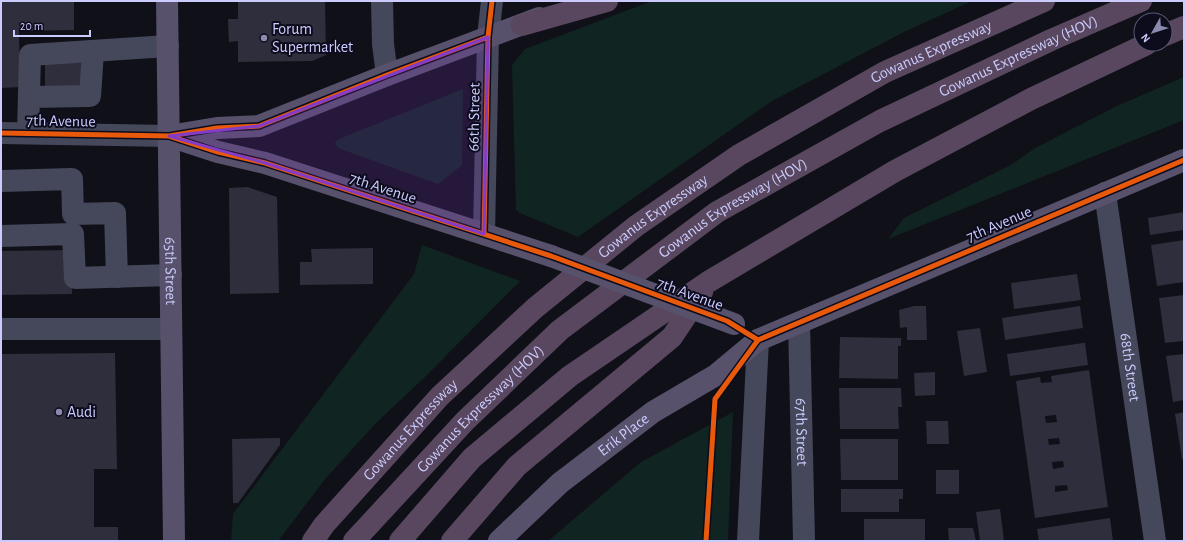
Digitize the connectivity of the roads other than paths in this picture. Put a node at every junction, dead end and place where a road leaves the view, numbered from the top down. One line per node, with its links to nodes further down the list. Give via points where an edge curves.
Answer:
1 (167, 1): 12 (main road, 65th Street)
2 (382, 1): 15 (street)
3 (492, 1): 11 (street, 66th Street)
4 (582, 1): 8 (main road, 7th Avenue)
5 (607, 1): 8 (highway)
6 (1044, 1): 34 (highway, Gowanus Expressway, via 885,72 739,155 636,226 535,308 440,396 324,525)
7 (1141, 1): 35 (highway, Gowanus Expressway (HOV), via 1051,40 880,121 717,212 560,330 465,421)
8 (522, 26): 11 (main road, 7th Avenue)
9 (1184, 27): 10 (highway)
10 (1173, 32)
11 (488, 38): 15 (main road, 7th Avenue); 24 (street, 66th Street)
12 (168, 46): 14 (street); 19 (main road, 65th Street)
13 (1133, 51): 28 (highway, via 1031,98 895,171)
14 (93, 52): 16 (street, via 30,55); 16 (street, via 90,96)
15 (387, 75): 19 (main road, 7th Avenue, via 259,126 217,128)
16 (29, 97): 18 (street)
17 (1, 133): 18 (street, 7th Avenue)
18 (28, 133): 19 (street, 7th Avenue)
19 (169, 136): 24 (main road, 7th Avenue, via 218,152 265,163); 26 (main road, 65th Street)
20 (1184, 160): 22 (main road, 7th Avenue)
21 (1, 181): 23 (street, via 72,179)
22 (1105, 193): 29 (main road, 7th Avenue); 41 (street, 68th Street)
23 (73, 224): 25 (street); 27 (street, via 75,278); 27 (street, via 115,213)
24 (484, 234): 32 (main road, 7th Avenue, bridge, via 734,324)
25 (1, 236)
26 (171, 275): 27 (street); 31 (main road, 65th Street)
27 (117, 277)
28 (708, 282): 36 (highway, via 570,376 472,458); 37 (highway, via 672,338 517,466)
29 (799, 323): 32 (main road, 7th Avenue); 40 (street, 67th Street)
30 (1, 329): 31 (street)
31 (172, 329): 33 (main road, 65th Street)
32 (758, 340): 38 (main road, Erik Place, via 716,375 654,412 560,483); 39 (street)
33 (174, 541)
34 (313, 541)
35 (354, 541)
36 (400, 541)
37 (452, 541)
38 (499, 541)
39 (748, 541)
40 (804, 541)
41 (1155, 541)

